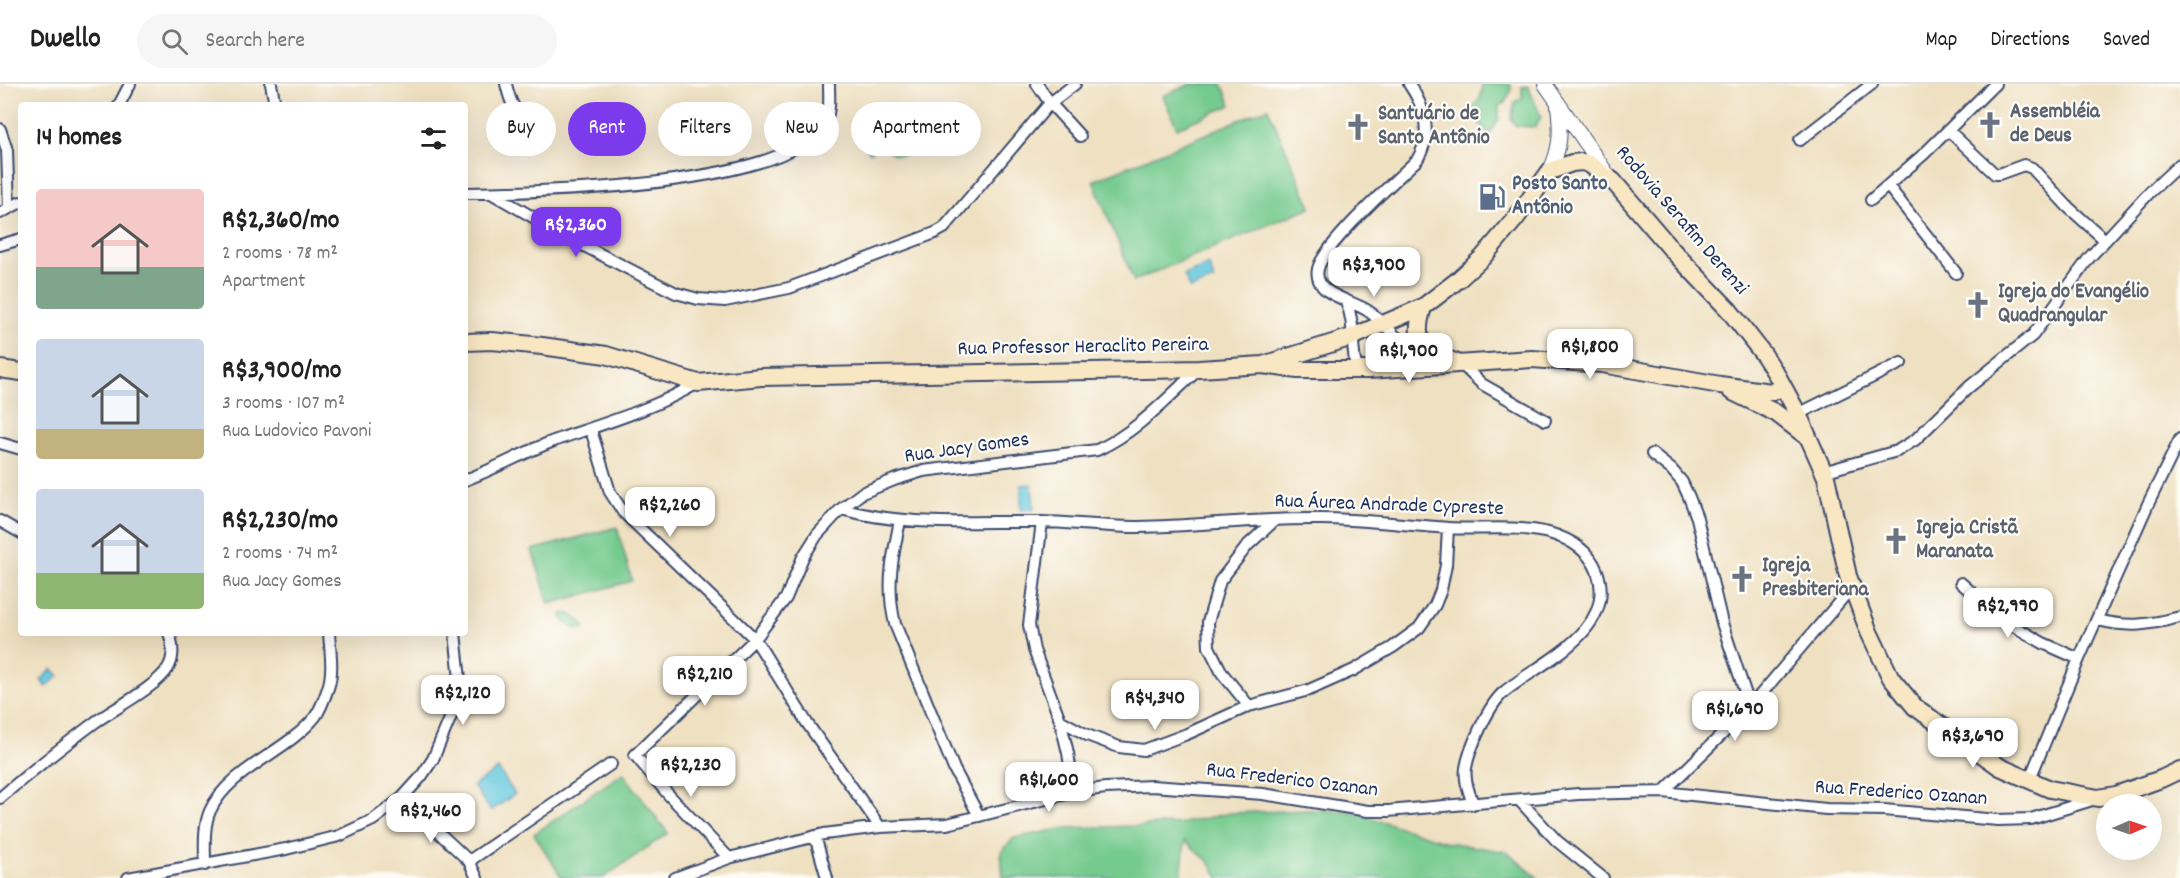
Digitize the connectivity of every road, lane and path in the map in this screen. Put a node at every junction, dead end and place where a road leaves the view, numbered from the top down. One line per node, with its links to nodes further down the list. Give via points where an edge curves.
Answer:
1 (130, 84): 11 (street)
2 (271, 84): 12 (street)
3 (506, 84): 13 (street)
4 (827, 84): 26 (street, via 830,105 825,123 803,145 772,159 680,180)
5 (1037, 84): 14 (street)
6 (1075, 84): 14 (street)
7 (1409, 84): 34 (street, via 1424,113 1423,151 1347,227 1318,268 1318,280 1325,289)
8 (1545, 84): 15 (street, Rodovia Serafim Derenzi)
9 (1872, 84): 19 (street)
10 (1995, 84): 17 (street)
11 (121, 102)
12 (274, 102)
13 (512, 102)
14 (1050, 103): 18 (street); 26 (street, via 952,220 935,233 789,288 724,301 676,293)
15 (1557, 104): 22 (street, via 1560,141); 23 (street, Rodovia Serafim Derenzi)
16 (0, 129): 20 (street)
17 (1949, 131): 24 (street); 31 (street, via 1995,174 2024,165 2032,168)
18 (1080, 136)
19 (1800, 140)
20 (4, 150): 29 (street)
21 (2180, 164): 31 (street)
22 (1550, 171): 23 (main road, via 1582,162); 35 (main road, via 1483,257)
23 (1613, 181): 49 (main road, Rodovia Serafim Derenzi, via 1729,310 1764,355)
24 (1888, 186): 27 (street); 33 (street)
25 (468, 193): 26 (street)
26 (491, 193)
27 (1871, 200)
28 (18, 204): 29 (street)
29 (4, 211)
30 (18, 240): 32 (street)
31 (2105, 240): 58 (street, via 2033,335 1970,387 1915,440 1897,451)
32 (0, 245)
33 (1956, 273)
34 (1346, 302): 36 (street, via 1364,309); 37 (street, via 1352,315)
35 (1423, 307): 36 (main road); 40 (main road, via 1418,324 1425,348)
36 (1383, 325): 37 (main road); 42 (street, via 1403,349)
37 (1352, 338): 41 (main road); 45 (street)
38 (468, 342): 47 (main road, via 542,345 606,354)
39 (1901, 363): 50 (street)
40 (1461, 364): 42 (main road, Rua Professor Heraclito Pereira); 48 (main road, Rua Professor Heraclito Pereira, via 1532,359 1602,363); 51 (street, via 1482,384)
41 (1263, 365): 44 (main road, Rua Professor Heraclito Pereira); 45 (main road, Rua Professor Heraclito Pereira, via 1298,370)
42 (1394, 368): 45 (main road, Rua Professor Heraclito Pereira)
43 (0, 369): 46 (main road)
44 (1199, 369): 47 (main road, Rua Professor Heraclito Pereira, via 760,377); 60 (street, Rua Jacy Gomes, via 1130,431 1097,450 923,471 862,493)
45 (1357, 370)
46 (18, 372)
47 (699, 382): 52 (street, Rua Professor Heraclito Pereira, via 672,398)
48 (1720, 385): 49 (main road, via 1771,392); 53 (main road, Rodovia Serafim Derenzi, via 1776,413)
49 (1783, 388): 50 (main road, Rodovia Serafim Derenzi)
50 (1798, 414): 53 (main road, Rodovia Serafim Derenzi)
51 (1545, 420)
52 (591, 430): 59 (street, Rua Professor Heraclito Pereira, via 562,438); 74 (street, via 610,492 622,512)
53 (1806, 436): 58 (main road, Rodovia Serafim Derenzi)
54 (2180, 439): 70 (street)
55 (0, 443): 56 (street)
56 (18, 448)
57 (1652, 454): 77 (street, via 1672,470 1689,497 1722,623)
58 (1823, 472): 68 (main road, Rodovia Serafim Derenzi)
59 (468, 479)
60 (842, 509): 62 (street, Rua Áurea Andrade Cypreste); 74 (street, Rua Jacy Gomes, via 817,535 786,598)
61 (1275, 520): 64 (street, Rua Áurea Andrade Cypreste, via 1136,527); 65 (street, Rua Áurea Andrade Cypreste, via 1331,519); 76 (street, via 1248,545 1220,581 1208,622 1209,647 1222,673)
62 (900, 521): 64 (street, Rua Áurea Andrade Cypreste); 91 (street, via 890,579 895,624 954,769)
63 (0, 522): 66 (street)
64 (1042, 522): 78 (street, via 1029,625 1034,650)
65 (1448, 528): 76 (street, via 1441,590 1419,628 1354,670 1309,690); 90 (street, Rua Áurea Andrade Cypreste, via 1533,531 1571,541 1588,554 1600,587 1600,600 1586,630 1491,706 1466,768 1466,786)
66 (18, 531)
67 (1961, 583): 75 (street, via 2002,620)
68 (1852, 587): 77 (street); 81 (main road, Rodovia Serafim Derenzi, via 1891,678 1915,706 2000,767)
69 (2180, 617): 70 (street, via 2144,626)
70 (2098, 620): 75 (street)
71 (170, 636): 85 (street, via 173,656 167,670)
72 (329, 636): 96 (street, via 329,686 316,716 222,791 210,812 204,837)
73 (455, 636): 86 (street, via 460,679 454,709 433,759)
74 (755, 639): 92 (street, via 807,723); 94 (street, Rua Jacy Gomes, via 635,755)
75 (2079, 659): 81 (street)
76 (1249, 706): 78 (street, via 1144,750 1119,747)
77 (1750, 707): 83 (street)
78 (1060, 720): 82 (street)
79 (611, 764): 95 (street)
80 (2180, 770): 84 (main road, Rodovia Serafim Derenzi)
81 (2029, 781): 87 (main road, Rodovia Serafim Derenzi)
82 (1074, 792): 90 (street, Rua Frederico Ozanan, via 1152,786 1263,794 1368,811); 91 (street, Rua Frederico Ozanan)
83 (1663, 792): 88 (street, Rua Frederico Ozanan, via 1826,809 1998,820 2031,819); 89 (street, Rua Frederico Ozanan)
84 (2116, 794)
85 (0, 798)
86 (402, 798): 95 (street); 96 (street, via 373,820 339,836)
87 (2096, 798)
88 (2096, 799)
89 (1519, 800): 90 (street, Rua Frederico Ozanan); 101 (street, via 1557,841)
90 (1473, 804)
91 (979, 816): 92 (street, Rua Frederico Ozanan, via 947,824)
92 (880, 827): 93 (street, Rua Frederico Ozanan)
93 (815, 836): 94 (street, Rua Frederico Ozanan); 100 (street)
94 (729, 858): 99 (street, Rua Frederico Ozanan)
95 (469, 861): 98 (street)
96 (205, 865): 97 (street)
97 (128, 878)
98 (477, 878)
99 (675, 878)
100 (827, 878)
101 (1603, 878)

